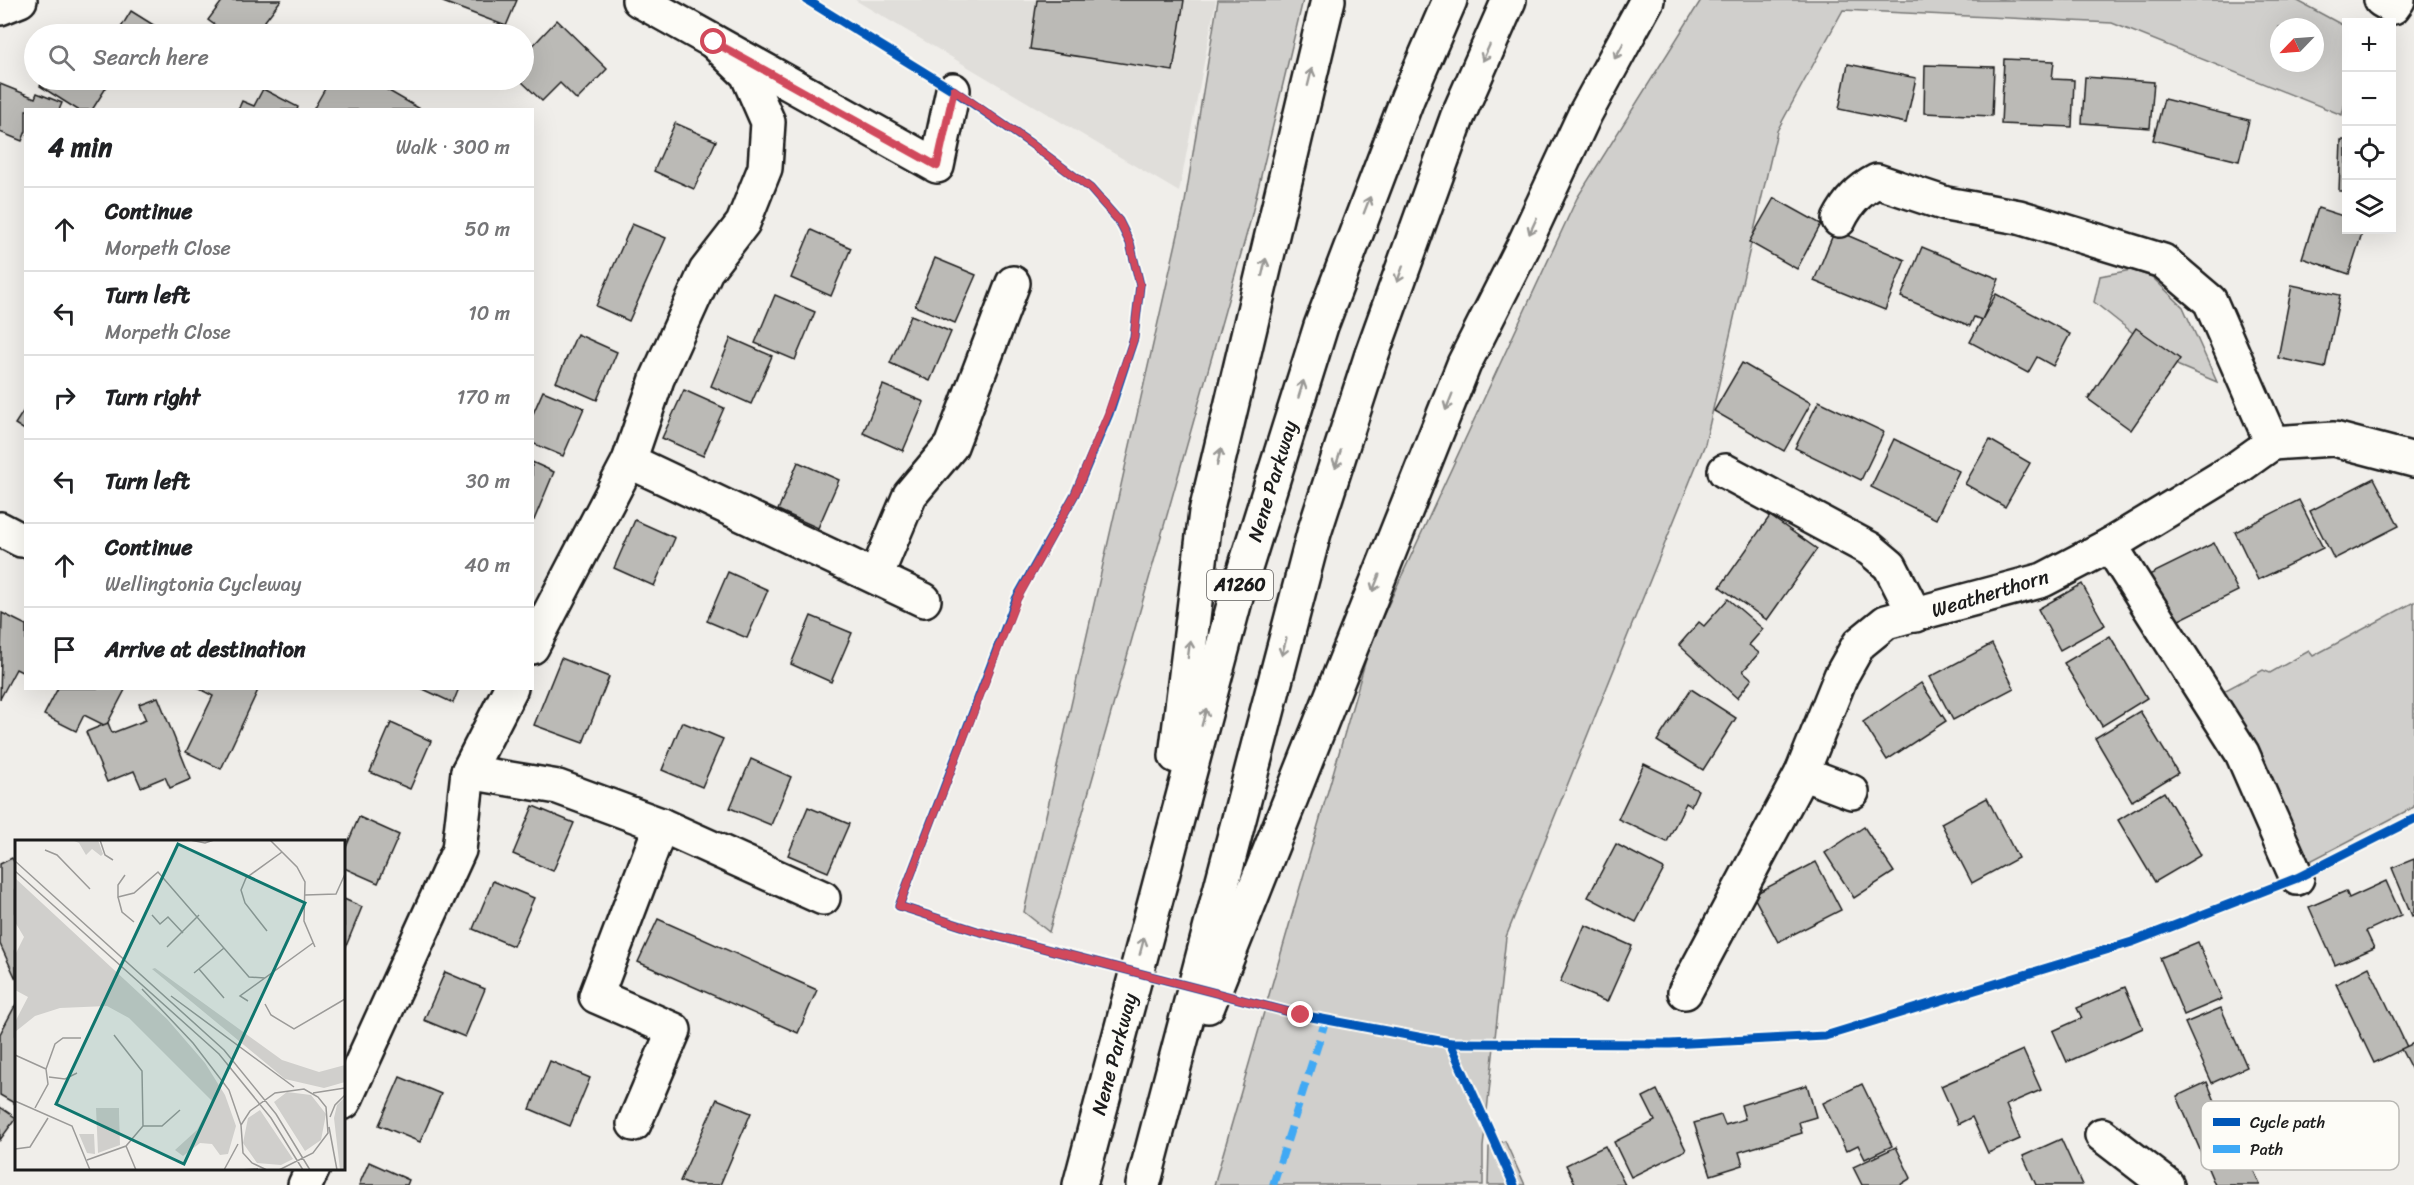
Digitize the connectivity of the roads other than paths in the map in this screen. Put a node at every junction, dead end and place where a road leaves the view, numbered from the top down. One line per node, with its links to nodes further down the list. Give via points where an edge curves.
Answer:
1 (20, 0): 9 (main road)
2 (639, 0): 10 (main road)
3 (1328, 0): 30 (main road, one-way to 3, via 1206,512)
4 (1450, 0): 30 (main road, Nene Parkway / A1260, one-way to 4, via 1236,597 1321,326)
5 (1509, 0): 36 (main road, A1260, one-way to 36, via 1449,140 1372,354 1314,533)
6 (1647, 0): 36 (main road, one-way to 36, via 1586,114 1464,364)
7 (2381, 0): 8 (main road, via 2393,7)
8 (2398, 0)
9 (0, 8)
10 (714, 42): 11 (main road, via 937,166); 15 (main road, via 747,74 768,122 765,168 743,223 706,271 657,379)
11 (954, 90)
12 (1839, 220): 14 (main road, via 1849,201 1877,180 1946,204 2019,217 2163,261 2210,301)
13 (1013, 283): 21 (main road, via 951,446 910,495)
14 (2272, 443): 16 (main road, via 2334,439); 20 (main road, Weatherthorn)
15 (629, 460): 21 (main road); 24 (main road)
16 (2414, 460)
17 (1725, 471): 23 (main road, via 1870,549 1890,566)
18 (0, 529): 19 (main road)
19 (24, 540)
20 (2110, 545): 23 (main road, Weatherthorn, via 2043,580); 31 (main road, via 2242,753)
21 (876, 576): 22 (main road)
22 (924, 600)
23 (1915, 615): 27 (main road, Weatherthorn, via 1887,622 1858,644)
24 (534, 643)
25 (510, 690): 26 (main road)
26 (468, 772): 29 (main road, via 558,787); 34 (main road, via 459,850)
27 (1802, 773): 28 (main road); 33 (main road, Weatherthorn)
28 (1852, 792)
29 (661, 825): 32 (main road); 35 (main road, via 596,996 674,1030)
30 (1161, 874): 40 (main road, Nene Parkway / A1260, one-way to 30)
31 (2297, 878)
32 (823, 898)
33 (1685, 992)
34 (345, 1100)
35 (634, 1125)
36 (1158, 1134): 41 (main road, A1260)
37 (2102, 1135): 42 (main road)
38 (312, 1170): 39 (main road)
39 (305, 1185)
40 (1080, 1185)
41 (1143, 1185)
42 (2167, 1185)

